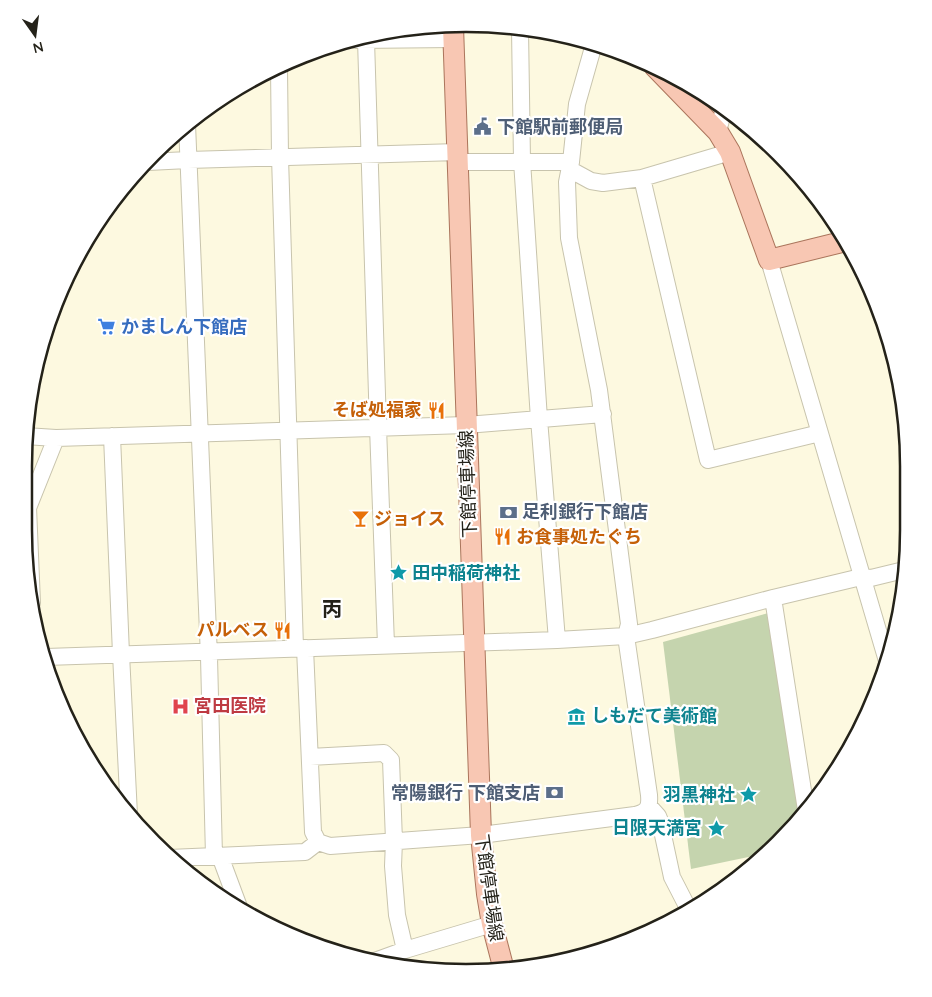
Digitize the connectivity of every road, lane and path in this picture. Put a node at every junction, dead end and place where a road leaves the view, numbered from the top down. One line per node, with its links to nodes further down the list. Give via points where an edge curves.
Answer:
1 (453, 33): 3 (street); 14 (main road, 下館停車場線)
2 (520, 36): 17 (street)
3 (406, 37)
4 (360, 46): 12 (street)
5 (592, 52): 18 (street, via 577,104)
6 (279, 75): 13 (street)
7 (673, 85): 9 (main road)
8 (722, 116): 9 (street)
9 (718, 132): 11 (main road)
10 (188, 133): 15 (street)
11 (730, 152): 19 (street); 21 (main road)
12 (369, 154): 13 (street); 14 (street); 25 (street)
13 (280, 157): 15 (street); 26 (street)
14 (458, 157): 17 (street); 24 (main road, 下館停車場線)
15 (188, 160): 16 (street); 28 (street)
16 (157, 162)
17 (522, 162): 18 (street); 23 (street)
18 (570, 166): 19 (street, via 591,181 603,183); 22 (street, via 567,182 569,238)
19 (642, 178): 27 (street, via 708,460)
20 (837, 243): 21 (main road)
21 (769, 260): 27 (street)
22 (603, 414): 23 (street); 36 (street, via 630,624)
23 (539, 419): 24 (street); 37 (street)
24 (466, 425): 25 (street); 38 (main road, 下館停車場線)
25 (378, 428): 26 (street); 39 (street)
26 (289, 431): 28 (street); 40 (street)
27 (820, 432): 34 (street)
28 (200, 433): 29 (street); 42 (street)
29 (112, 436): 31 (street); 43 (street)
30 (33, 437): 31 (street)
31 (56, 438): 32 (street)
32 (32, 498)
33 (898, 572): 34 (street)
34 (861, 577): 35 (street); 41 (street)
35 (773, 598): 36 (street); 46 (street)
36 (626, 636): 37 (street); 48 (street)
37 (557, 640): 38 (street)
38 (474, 642): 39 (street); 49 (main road, 下館停車場線)
39 (386, 645): 40 (street)
40 (300, 648): 42 (street); 45 (street)
41 (883, 649)
42 (209, 651): 43 (street); 52 (street)
43 (120, 654): 44 (street); 47 (street)
44 (52, 657)
45 (310, 757): 50 (street, via 384,753 391,760); 51 (street, via 313,832)
46 (805, 802)
47 (128, 803)
48 (649, 806): 49 (street, via 636,815); 55 (street, via 660,820 672,877)
49 (480, 835): 50 (street); 56 (main road, 下館停車場線)
50 (394, 841): 51 (street, via 330,846); 57 (street, via 397,915)
51 (318, 842): 52 (street, via 305,852)
52 (217, 856): 53 (street); 54 (street)
53 (181, 858)
54 (236, 898)
55 (686, 904)
56 (492, 924): 57 (street); 59 (main road, 下館停車場線)
57 (405, 950): 58 (street)
58 (386, 957)
59 (502, 963)

